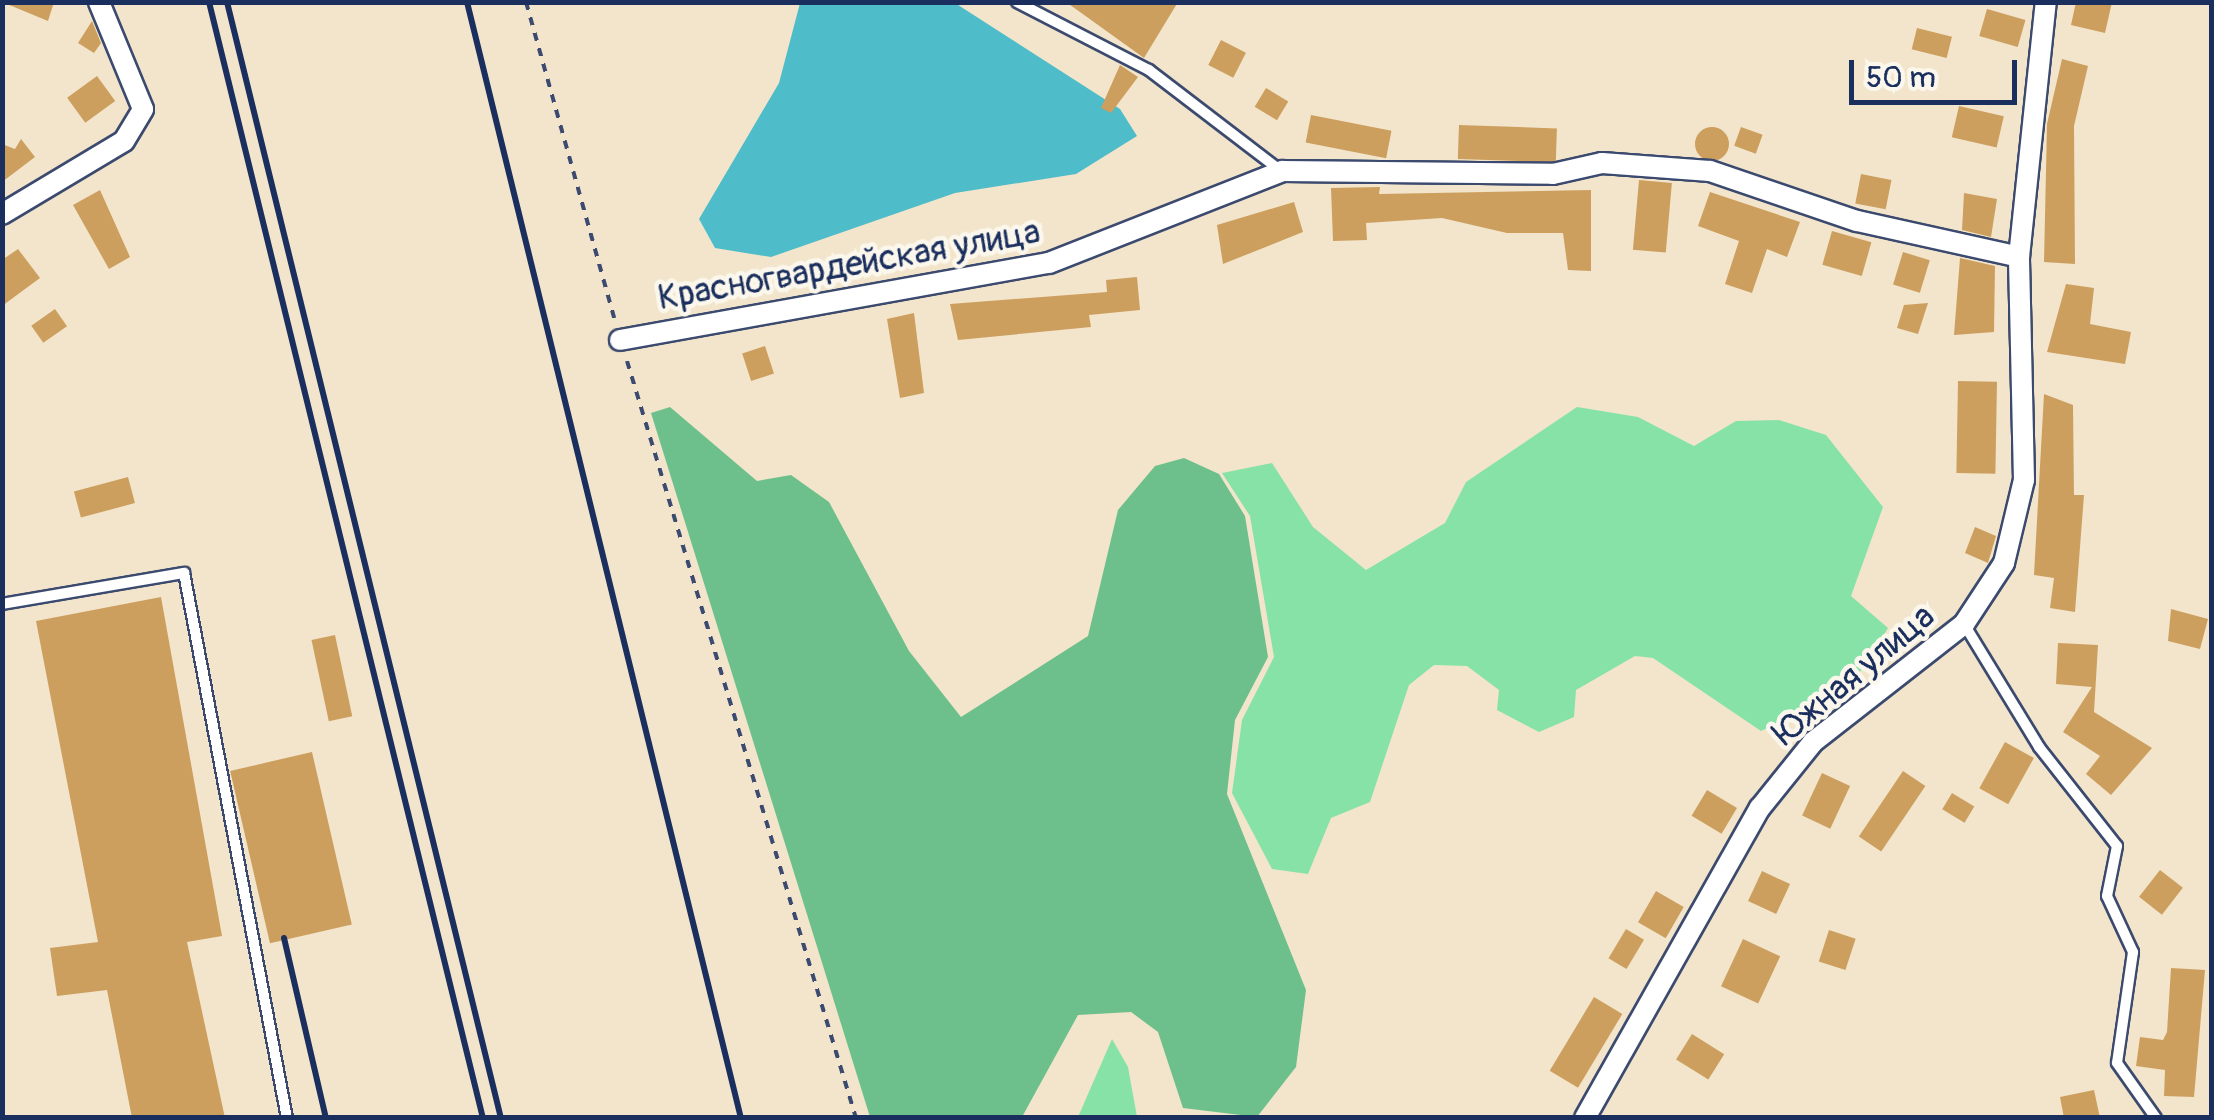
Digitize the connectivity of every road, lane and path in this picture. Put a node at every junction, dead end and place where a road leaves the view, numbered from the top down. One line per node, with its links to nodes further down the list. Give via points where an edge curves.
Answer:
1 (99, 2): 6 (street, via 143,109 124,141)
2 (526, 2): 8 (path)
3 (1017, 2): 5 (lane, via 1149,70)
4 (2046, 2): 7 (street, Южная улица)
5 (1282, 171): 7 (street, Красногвардейская улица, via 1553,174 1602,163 1710,171 1857,221); 8 (street, Красногвардейская улица, via 1050,263)
6 (2, 214)
7 (2019, 257): 10 (street, Южная улица, via 2024,480 2004,563)
8 (620, 340): 12 (path)
9 (2, 604): 11 (lane, via 184,573)
10 (1964, 624): 13 (street, Южная улица, via 1814,742 1760,808); 14 (lane, via 2039,748 2116,846 2107,896 2133,952 2117,1063)
11 (286, 1118)
12 (856, 1118)
13 (1585, 1118)
14 (2156, 1118)

